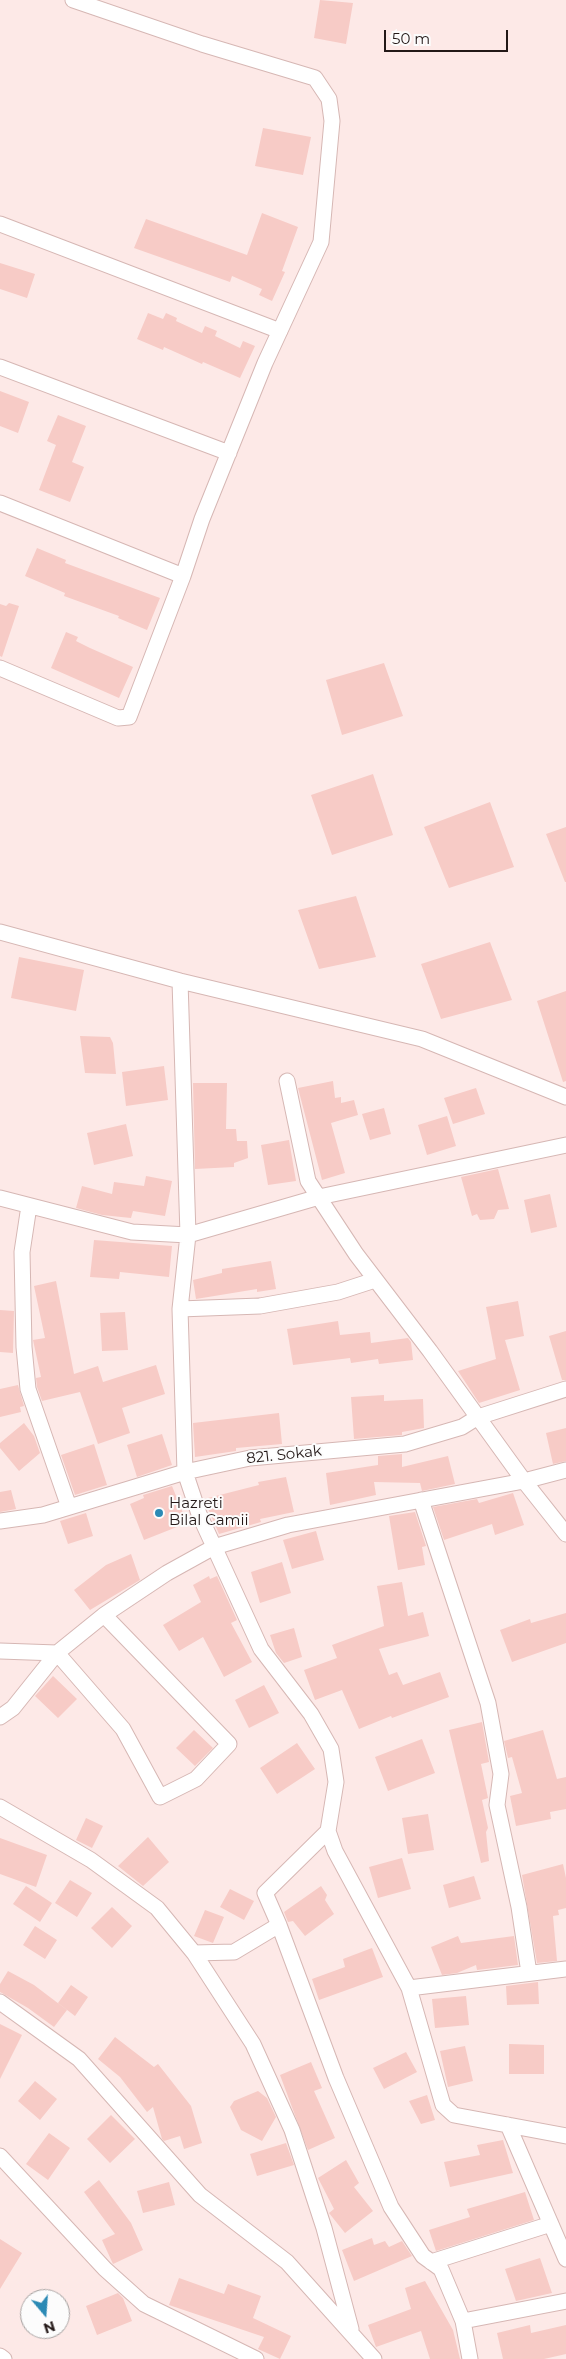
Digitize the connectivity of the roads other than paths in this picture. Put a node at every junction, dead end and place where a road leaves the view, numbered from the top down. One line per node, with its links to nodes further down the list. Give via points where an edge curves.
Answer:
1 (73, 0): 3 (street, via 315,78 329,99 332,121 321,242)
2 (0, 224): 3 (street)
3 (280, 330): 5 (street)
4 (0, 367): 5 (street)
5 (229, 453): 7 (street, via 202,518)
6 (0, 503): 7 (street)
7 (183, 576): 8 (street, via 129,717 118,718)
8 (0, 668)
9 (0, 932): 10 (street)
10 (180, 981): 12 (street, via 422,1039); 17 (street)
11 (287, 1081): 14 (street, via 308,1181)
12 (566, 1097)
13 (566, 1145): 14 (street)
14 (319, 1197): 17 (street); 18 (street)
15 (0, 1198): 16 (street)
16 (29, 1206): 17 (street, via 132,1232); 26 (street, via 22,1252 28,1388)
17 (188, 1235): 19 (street)
18 (375, 1280): 19 (street, via 338,1292 260,1306); 21 (street)
19 (180, 1309): 23 (street)
20 (566, 1389): 21 (street, 821. Sokak)
21 (478, 1416): 23 (street, 821. Sokak, via 462,1426 405,1444 250,1458); 24 (street)
22 (566, 1470): 24 (street)
23 (184, 1472): 26 (street, 821. Sokak); 29 (street)
24 (524, 1481): 25 (street); 28 (street)
25 (421, 1500): 29 (street, via 288,1525); 39 (street, via 488,1704 501,1774 497,1805)
26 (69, 1507): 27 (street, 821. Sokak)
27 (0, 1521)
28 (566, 1534)
29 (214, 1547): 30 (street, via 166,1573); 35 (street, via 261,1649 311,1714 331,1749 336,1782)
30 (104, 1615): 32 (street); 32 (street, via 229,1744 196,1779 160,1796 123,1729)
31 (0, 1651): 32 (street)
32 (57, 1653): 33 (street, via 13,1708)
33 (0, 1717)
34 (0, 1807): 37 (street, via 91,1860 157,1908)
35 (328, 1832): 36 (street, via 265,1894); 40 (street, via 335,1852)
36 (279, 1925): 37 (street, via 234,1952); 47 (street, via 336,2078 391,2207 423,2256)
37 (194, 1952): 50 (street, via 254,2044 292,2130 324,2228)
38 (566, 1969): 39 (street)
39 (529, 1973): 40 (street)
40 (409, 1988): 42 (street, via 443,2105 454,2114)
41 (0, 2002): 50 (street, via 79,2058 200,2195 287,2262)
42 (508, 2125): 43 (street); 45 (street)
43 (566, 2136)
44 (0, 2156): 54 (street, via 105,2269 144,2304)
45 (551, 2224): 46 (street); 47 (street)
46 (566, 2259)
47 (431, 2262): 49 (street, via 441,2270)
48 (566, 2301): 49 (street)
49 (463, 2320): 55 (street)
50 (352, 2333): 52 (street)
51 (0, 2356): 53 (street)
52 (369, 2358)
53 (4, 2359)
54 (256, 2359)
55 (470, 2359)

